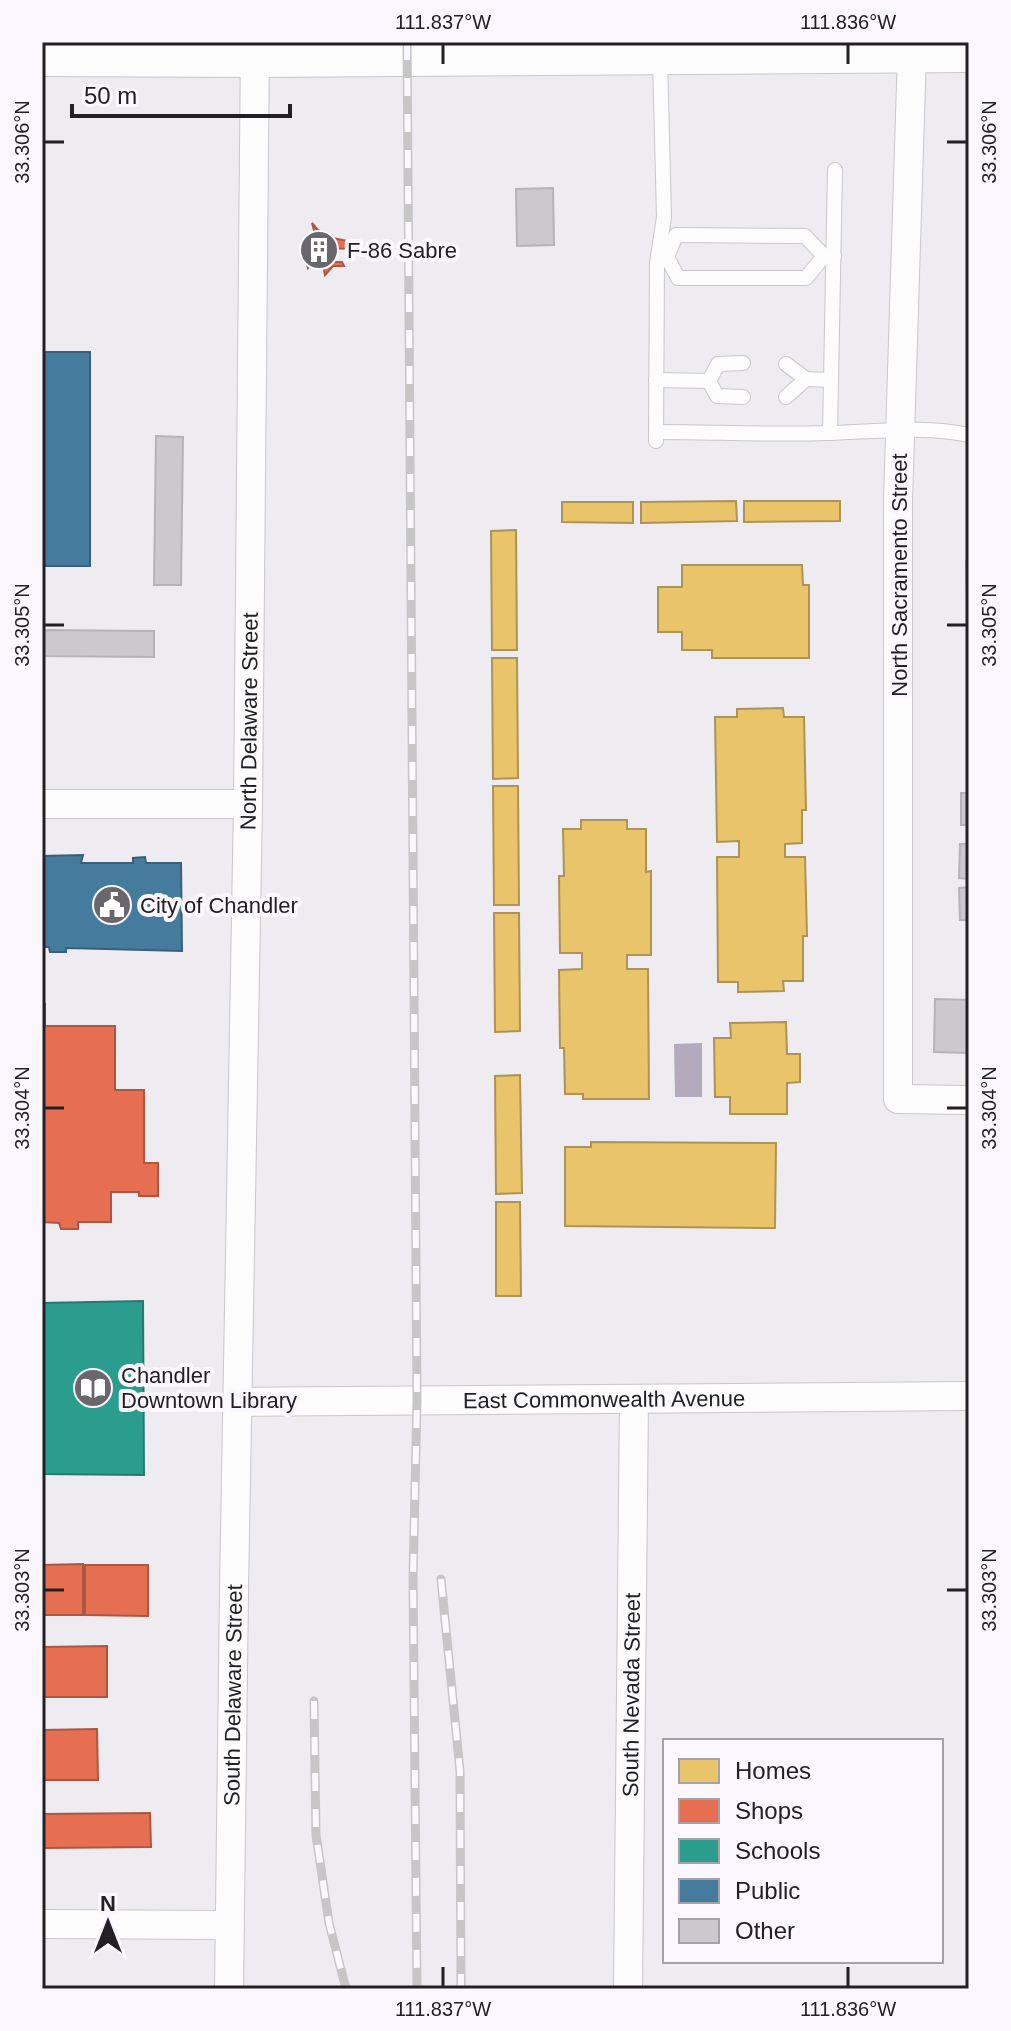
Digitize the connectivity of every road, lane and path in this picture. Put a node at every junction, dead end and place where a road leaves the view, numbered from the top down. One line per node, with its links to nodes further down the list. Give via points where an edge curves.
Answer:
1 (912, 47): 4 (main road); 5 (main road); 18 (street, North Sacramento Street)
2 (518, 48): 3 (main road); 5 (main road)
3 (255, 50): 6 (main road); 22 (street, North Delaware Street)
4 (969, 52)
5 (659, 54): 9 (lane)
6 (42, 56)
7 (835, 170): 8 (lane)
8 (829, 256): 9 (lane, via 806,278 678,278); 9 (lane, via 805,236 676,235); 14 (lane)
9 (661, 261): 13 (lane)
10 (743, 363): 15 (lane, via 718,364)
11 (786, 364): 12 (lane)
12 (806, 379): 14 (lane); 17 (lane)
13 (656, 380): 15 (lane); 19 (lane, via 656,436)
14 (831, 380): 19 (lane)
15 (709, 381): 16 (lane, via 717,396)
16 (743, 397)
17 (786, 397)
18 (901, 429): 19 (lane); 20 (lane); 23 (street, North Sacramento Street, via 898,1099)
19 (830, 433)
20 (969, 435)
21 (42, 804): 22 (street)
22 (248, 804): 26 (street, North Delaware Street)
23 (969, 1100)
24 (969, 1396): 25 (street, East Commonwealth Avenue)
25 (634, 1400): 26 (street, East Commonwealth Avenue); 30 (street, South Nevada Street)
26 (238, 1402): 28 (street, South Delaware Street)
27 (42, 1924): 28 (street)
28 (230, 1925): 29 (street, South Delaware Street)
29 (229, 1989)
30 (628, 1989)

